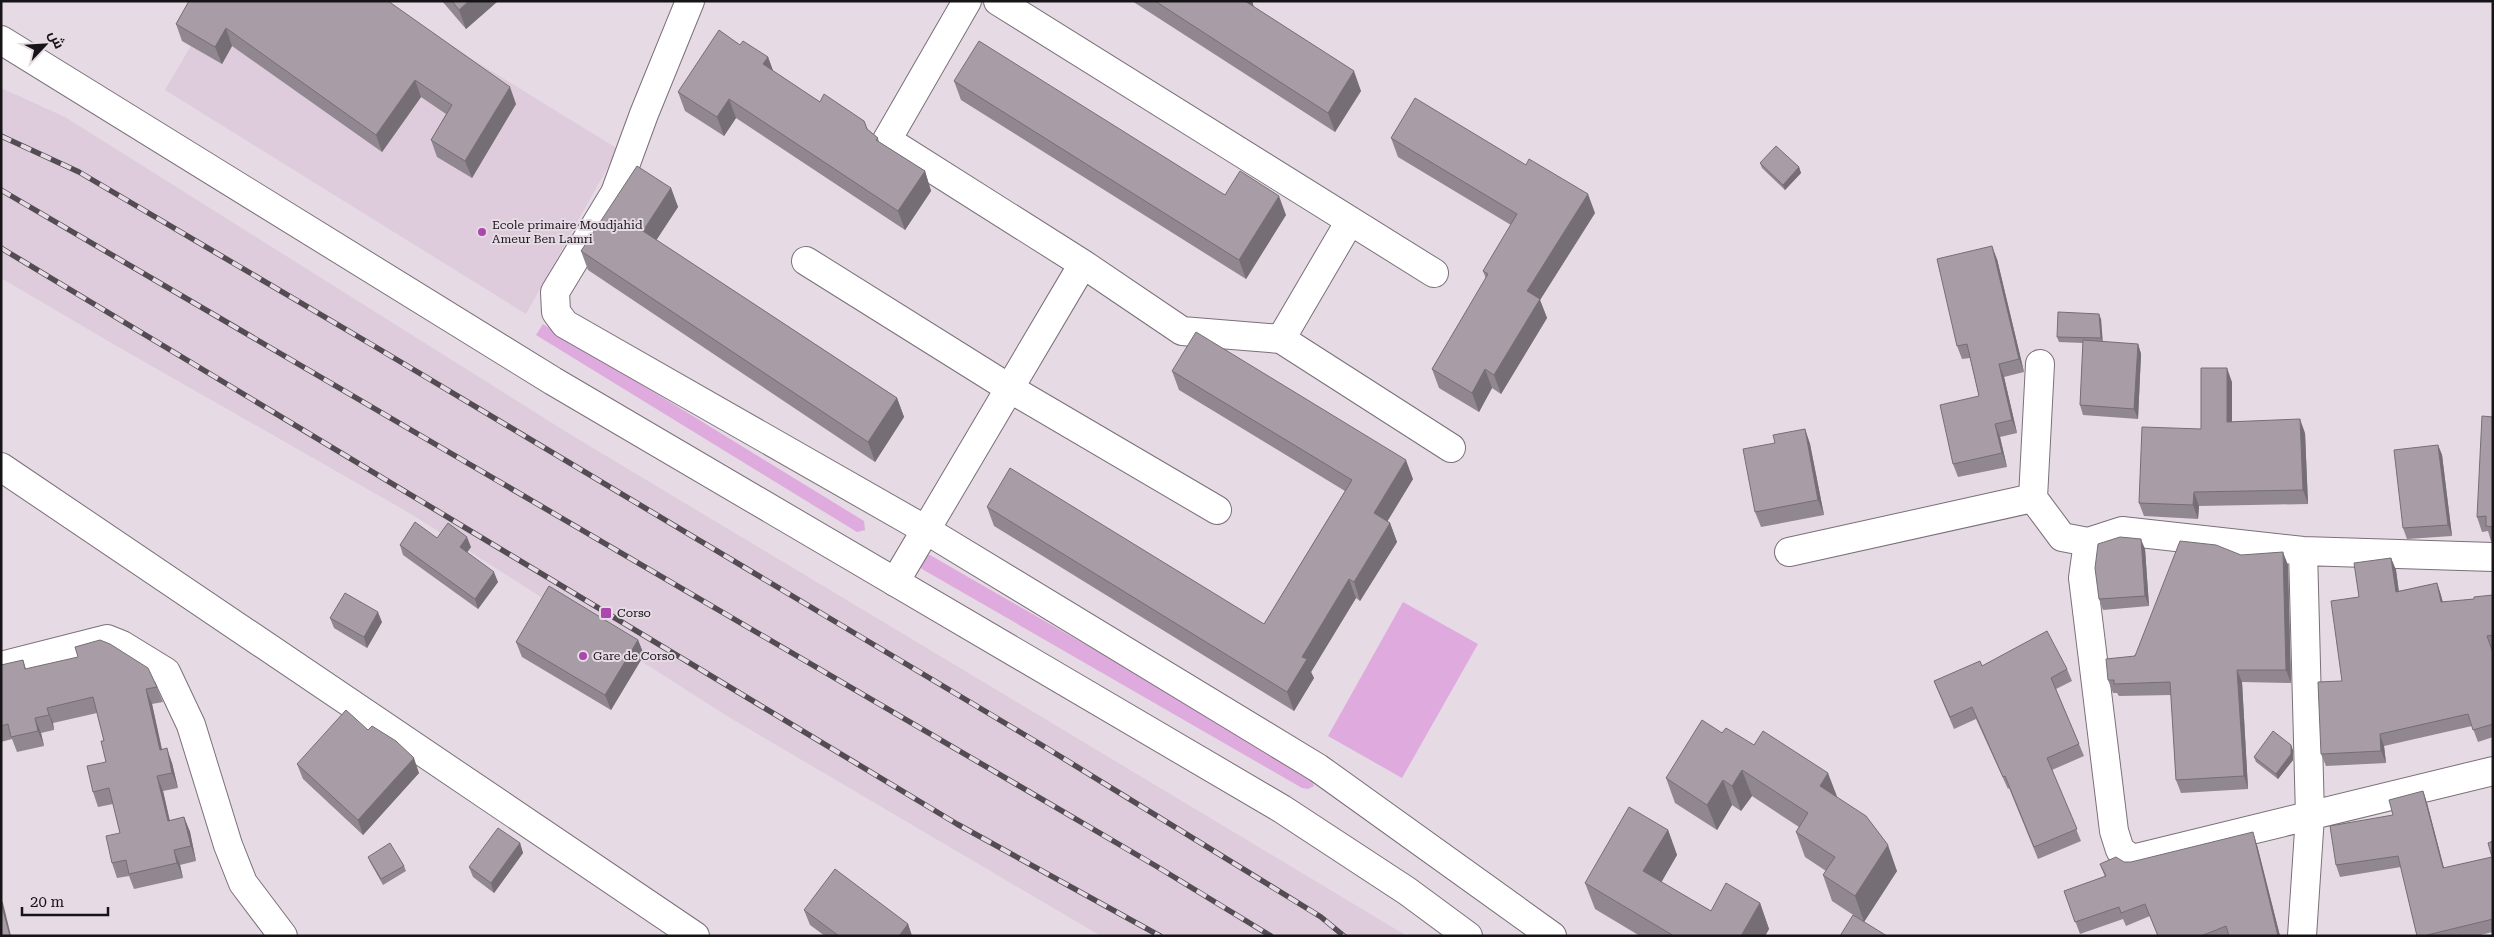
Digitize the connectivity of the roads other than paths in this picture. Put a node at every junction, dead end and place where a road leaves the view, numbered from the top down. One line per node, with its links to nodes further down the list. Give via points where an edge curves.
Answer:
1 (690, 1): 16 (street, via 616,193 555,292 556,312 565,324)
2 (968, 1): 7 (street, via 887,140)
3 (998, 1): 5 (street)
4 (1, 40): 21 (street, via 553,381)
5 (1350, 221): 8 (street); 9 (street)
6 (806, 261): 11 (street)
7 (1083, 264): 9 (street, via 1182,331); 11 (street)
8 (1434, 273)
9 (1281, 339): 12 (street)
10 (2040, 364): 14 (street)
11 (1009, 388): 15 (street); 16 (street)
12 (1451, 448)
13 (1, 467): 25 (street)
14 (2033, 498): 17 (street, via 2062,537); 19 (street)
15 (1218, 510)
16 (926, 530): 21 (street); 28 (street, via 1318,768)
17 (2088, 542): 18 (street, via 2122,531); 24 (street, via 2083,578 2114,831 2120,850 2132,859)
18 (2302, 550): 20 (street); 24 (street)
19 (1789, 552)
20 (2493, 557)
21 (895, 582): 27 (street, via 1282,809 1407,891)
22 (1, 666): 26 (street, via 107,640 122,645 166,672 191,725 243,883)
23 (2493, 771): 24 (street)
24 (2310, 816): 29 (street)
25 (687, 935)
26 (283, 936)
27 (1468, 936)
28 (1552, 936)
29 (2302, 936)

